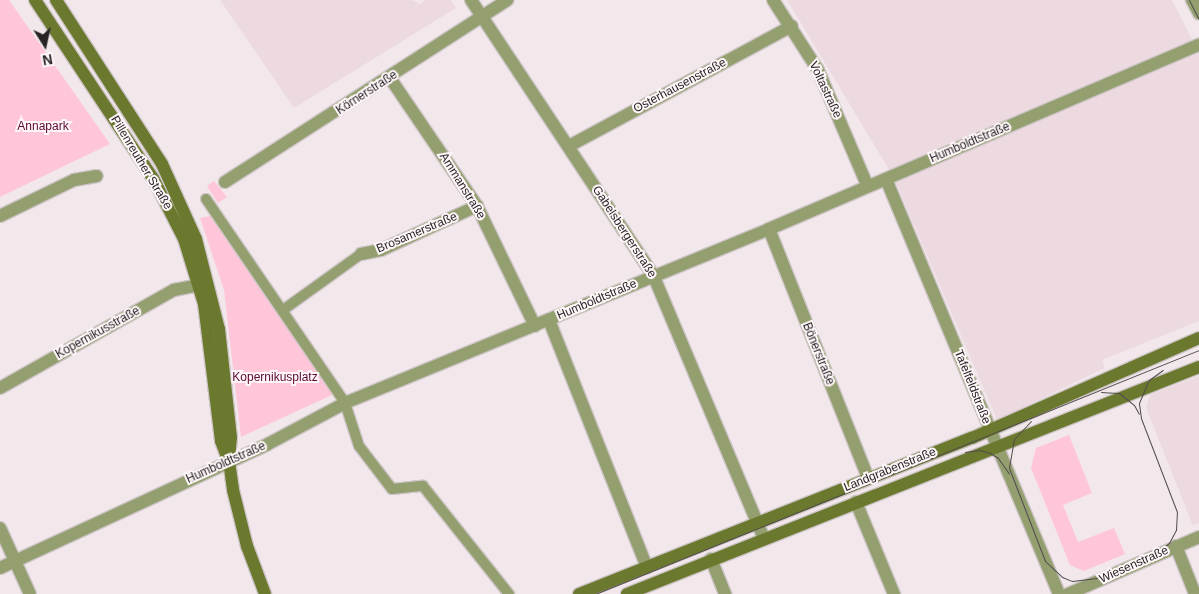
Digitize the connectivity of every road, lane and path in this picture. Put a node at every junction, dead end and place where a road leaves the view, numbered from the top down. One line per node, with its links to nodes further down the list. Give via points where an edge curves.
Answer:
1 (35, 0): 23 (main road, Pillenreuther Straße, via 153,178 179,228)
2 (56, 0): 33 (main road, Pillenreuther Straße, via 162,164 190,223 211,288 219,330 231,437)
3 (471, 0): 8 (street, Gabelsbergerstraße)
4 (507, 0): 8 (street, Körnerstraße)
5 (773, 0): 9 (street, Voltastraße)
6 (1192, 0): 7 (street)
7 (1199, 13)
8 (481, 15): 11 (street, Körnerstraße); 12 (street, Gabelsbergerstraße)
9 (792, 26): 12 (street, Osterhausenstraße); 16 (street, Voltastraße, via 818,70)
10 (1199, 45): 14 (street, Humboldtstraße)
11 (390, 78): 15 (street, Körnerstraße); 18 (street, Ammanstraße)
12 (569, 146): 22 (street, Gabelsbergerstraße)
13 (97, 176): 19 (street, via 74,180)
14 (886, 179): 16 (street, Humboldtstraße); 31 (street, Tafelfeldstraße)
15 (225, 182)
16 (867, 185): 20 (street, Humboldtstraße)
17 (206, 198): 24 (street)
18 (477, 206): 21 (street, Brosamerstraße, via 381,250); 26 (street, Ammanstraße)
19 (0, 216)
20 (769, 229): 22 (street, Humboldtstraße); 34 (street, Bönerstraße)
21 (361, 254): 24 (street, Brosamerstraße)
22 (654, 276): 25 (street, Humboldtstraße); 36 (street, Gabelsbergerstraße)
23 (199, 285): 29 (street, Kopernikusstraße, via 174,290); 33 (main road, Pillenreuther Straße, via 211,341 221,441)
24 (283, 310): 30 (street)
25 (549, 320): 26 (street, Humboldtstraße); 43 (street)
26 (535, 326): 30 (street, Humboldtstraße)
27 (1199, 338): 31 (main road, Landgrabenstraße)
28 (1199, 367): 32 (main road, Landgrabenstraße)
29 (0, 388)
30 (345, 403): 33 (street, Humboldtstraße); 47 (street, via 359,446 392,489 423,486)
31 (990, 429): 32 (street, Tafelfeldstraße); 34 (main road, Landgrabenstraße)
32 (998, 446): 35 (main road, Landgrabenstraße); 52 (street, Tafelfeldstraße)
33 (229, 461): 42 (street, Humboldtstraße); 46 (main road, Pillenreuther Straße, via 240,519)
34 (868, 478): 36 (main road, Landgrabenstraße)
35 (856, 502): 39 (main road, Landgrabenstraße); 51 (street)
36 (757, 524): 39 (street, Gabelsbergerstraße); 43 (main road, Landgrabenstraße)
37 (0, 528): 42 (street)
38 (1199, 537): 40 (street, Wiesenstraße)
39 (764, 539): 41 (main road, Landgrabenstraße)
40 (1176, 546): 53 (street, Wiesenstraße); 54 (street)
41 (711, 559): 49 (main road, Landgrabenstraße); 50 (street)
42 (15, 560): 44 (street, Humboldtstraße); 45 (street)
43 (647, 567): 48 (main road, Landgrabenstraße)
44 (0, 568)
45 (30, 594)
46 (265, 594)
47 (509, 594)
48 (579, 594)
49 (627, 594)
50 (726, 594)
51 (894, 594)
52 (1059, 594)
53 (1068, 594)
54 (1195, 594)

